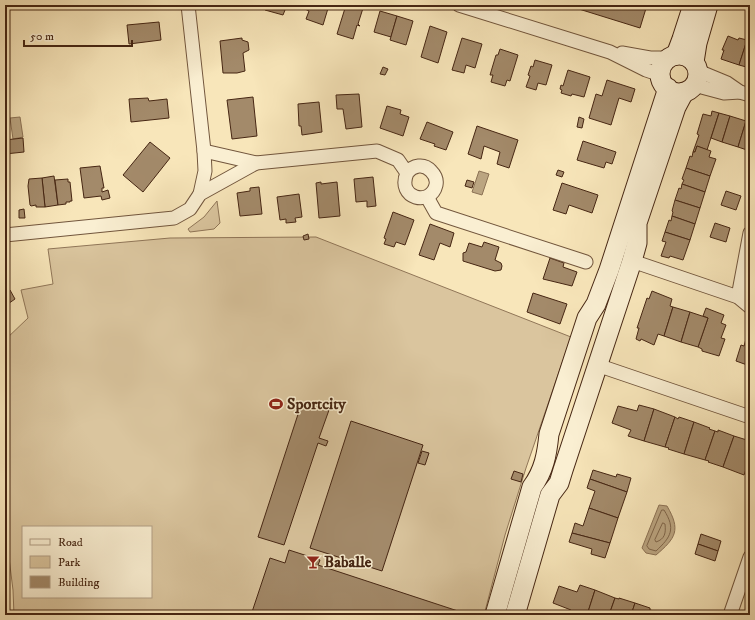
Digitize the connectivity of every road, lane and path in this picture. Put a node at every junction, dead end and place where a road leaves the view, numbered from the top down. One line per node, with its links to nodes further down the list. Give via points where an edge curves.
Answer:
1 (188, 5): 9 (street)
2 (460, 5): 5 (street)
3 (693, 5): 6 (street, via 682,39)
4 (708, 5): 7 (street)
5 (610, 52): 6 (street, via 650,58); 7 (street, via 646,70)
6 (673, 56): 7 (street, via 663,65); 7 (street, via 683,55 689,58)
7 (683, 79): 8 (street, via 724,93); 16 (street, via 637,223 637,243); 23 (street, via 596,304 587,318 577,345 549,434 545,464 532,487)
8 (745, 93)
9 (204, 151): 10 (street); 12 (street, via 205,171)
10 (256, 163): 11 (street, via 377,151 398,160); 12 (street)
11 (407, 173): 13 (street, via 404,181 410,195 415,198); 13 (street, via 417,166 423,166 435,175 435,190)
12 (200, 194): 15 (street, via 190,209 174,218)
13 (427, 197): 17 (street, via 436,214)
14 (750, 233): 18 (street)
15 (5, 235)
16 (632, 261): 18 (street); 20 (street)
17 (586, 262)
18 (738, 297): 19 (street)
19 (750, 307)
20 (598, 365): 21 (street); 24 (street, via 558,483 550,495)
21 (750, 416)
22 (750, 557): 25 (street)
23 (495, 615)
24 (515, 615)
25 (730, 615)

